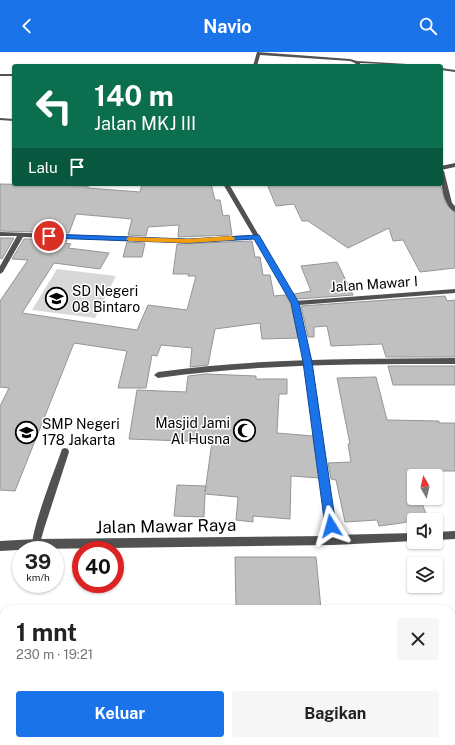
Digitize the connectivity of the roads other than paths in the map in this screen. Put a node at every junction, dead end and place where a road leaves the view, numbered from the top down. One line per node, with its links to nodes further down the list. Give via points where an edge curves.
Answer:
1 (259, 53): 2 (street); 3 (street)
2 (305, 54): 4 (street, via 350,60)
3 (256, 64)
4 (358, 64)
5 (443, 69): 6 (street)
6 (455, 71)
7 (12, 74): 8 (street)
8 (0, 75)
9 (0, 119): 10 (street)
10 (12, 120)
11 (455, 165): 12 (street)
12 (443, 168)
13 (443, 178): 15 (street, via 449,203)
14 (227, 186): 18 (street)
15 (455, 210)
16 (0, 234): 17 (street)
17 (21, 234): 18 (street, via 188,241); 19 (street)
18 (256, 237): 21 (street)
19 (0, 272)
20 (455, 292): 21 (street, Jalan Mawar I)
21 (295, 303): 23 (street)
22 (455, 361): 23 (street)
23 (308, 362): 24 (street, via 202,368); 29 (street)
24 (158, 375)
25 (65, 452): 30 (street)
26 (455, 535): 27 (street)
27 (443, 536)
28 (407, 537): 29 (street, Jalan Mawar Raya)
29 (333, 540): 31 (street, Jalan Mawar Raya)
30 (37, 541)
31 (64, 544)
32 (12, 545): 33 (street, Jalan Mawar Raya)
33 (0, 546)

